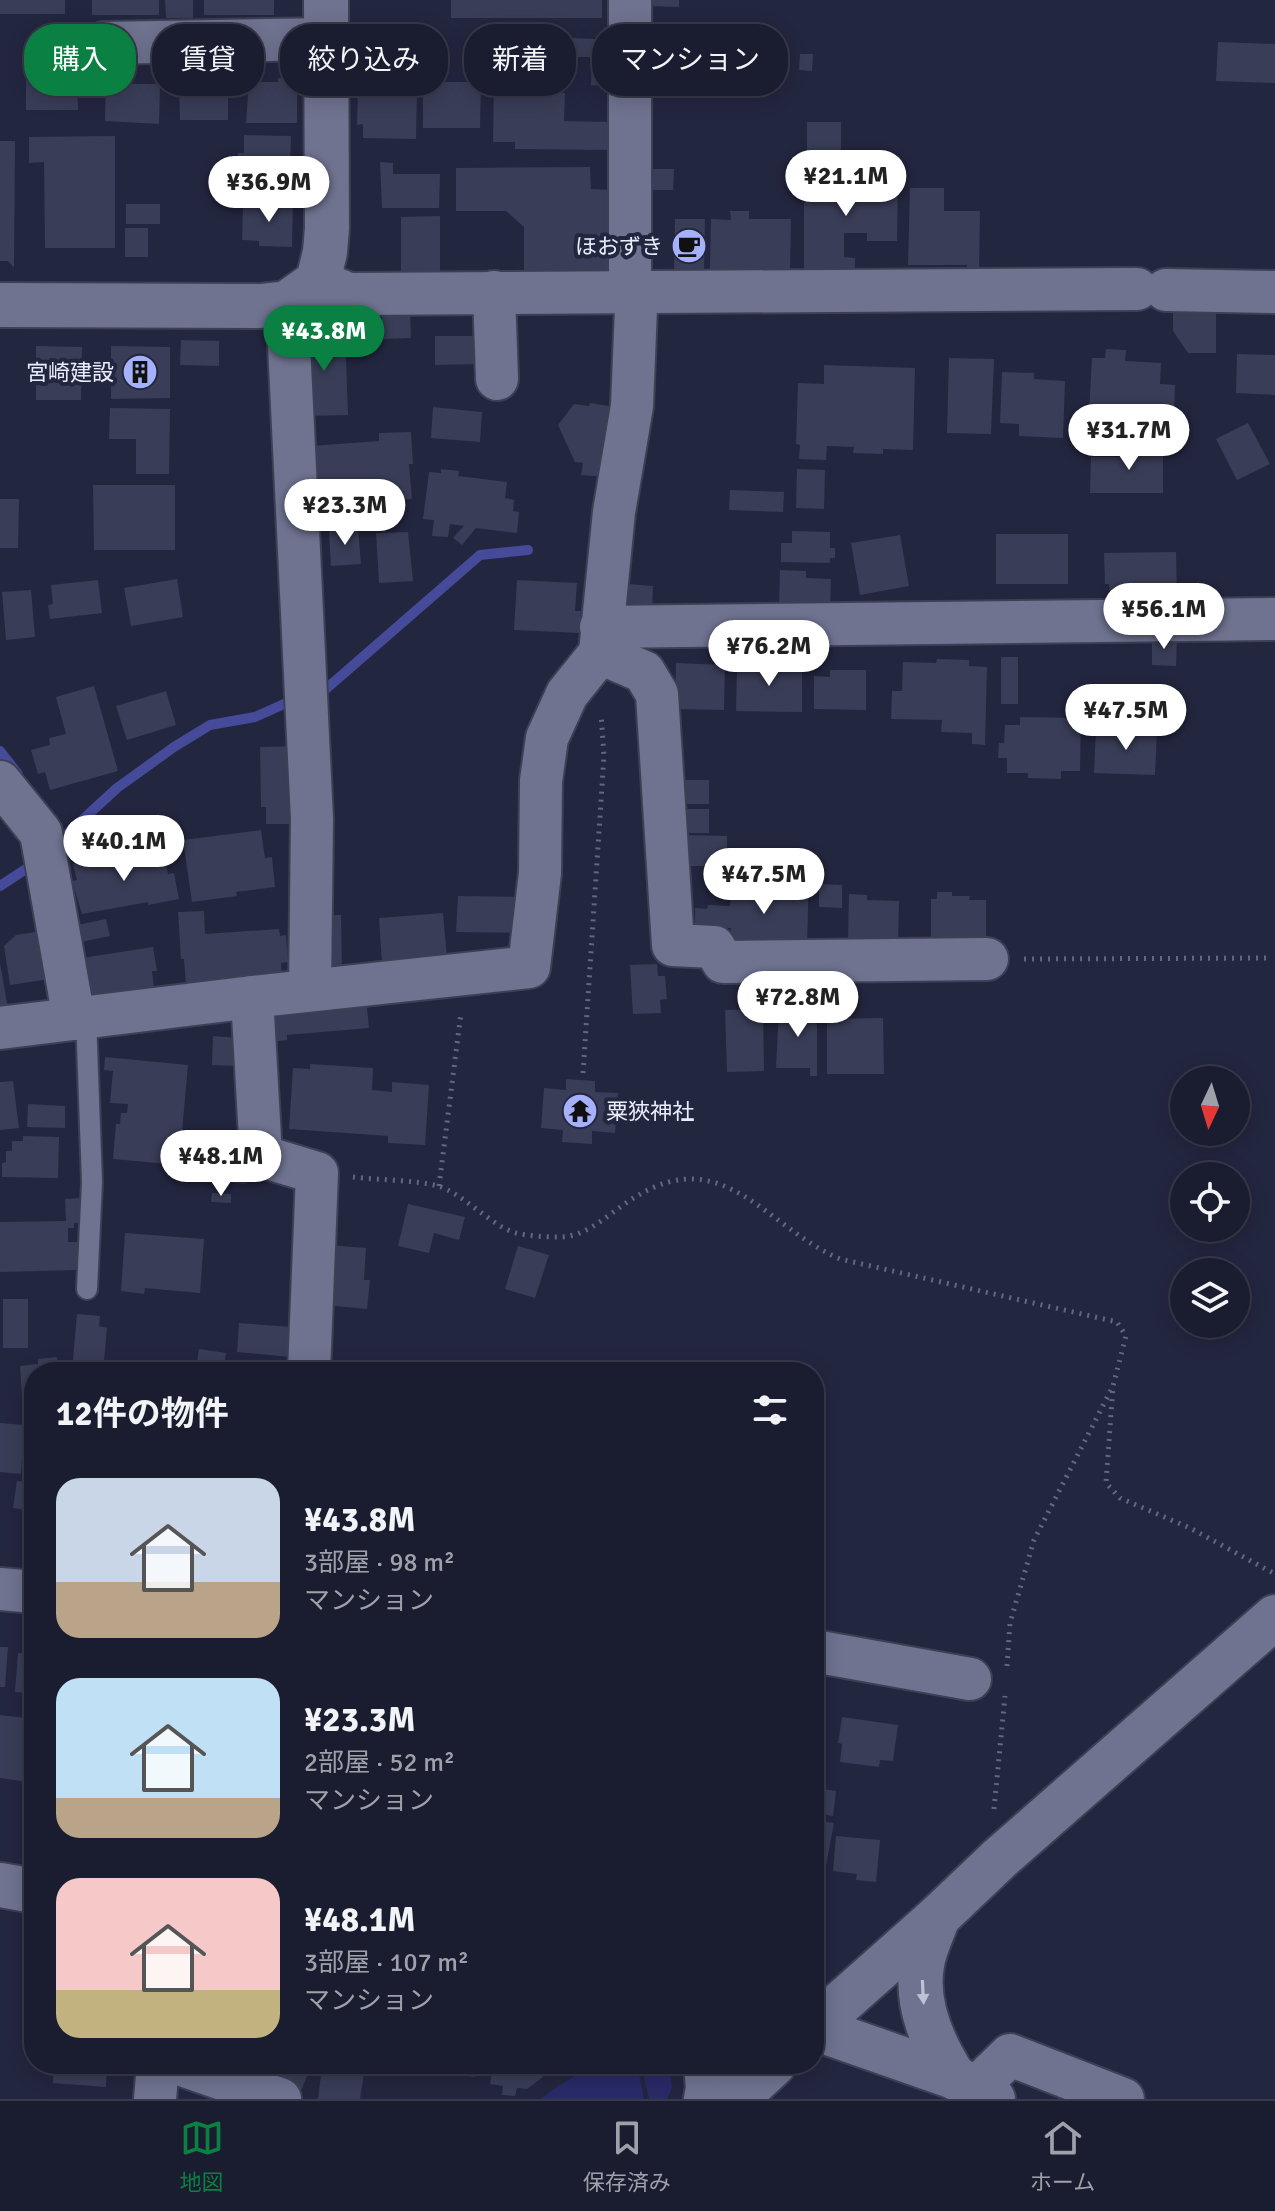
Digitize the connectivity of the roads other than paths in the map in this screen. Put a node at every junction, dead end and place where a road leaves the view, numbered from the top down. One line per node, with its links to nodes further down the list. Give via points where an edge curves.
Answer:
1 (630, 0): 6 (street)
2 (326, 20): 3 (street); 4 (street, via 325,252)
3 (136, 40)
4 (303, 292): 5 (street); 8 (street, via 261,306); 14 (street)
5 (494, 292): 6 (street); 9 (street)
6 (630, 292): 7 (street); 11 (street, via 636,308 632,406)
7 (1275, 292)
8 (0, 305)
9 (497, 379)
10 (1275, 619): 11 (street)
11 (597, 649): 13 (street, via 644,672 657,694 673,945 714,947 723,962); 14 (street, via 567,694 547,738 529,967)
12 (0, 782): 16 (street, via 41,833)
13 (987, 959)
14 (310, 990): 15 (street)
15 (252, 997): 16 (street); 19 (street, via 261,1156 317,1173)
16 (80, 1018): 17 (street); 18 (lane, via 92,1182)
17 (0, 1028)
18 (87, 1289)
19 (309, 1362)
20 (0, 1589): 21 (street)
21 (24, 1591)
22 (1275, 1617): 27 (street)
23 (824, 1652): 24 (street)
24 (994, 1678)
25 (0, 1885): 26 (street)
26 (24, 1889)
27 (938, 1917): 28 (street); 34 (street, one-way to 34, via 922,1965 923,2005 935,2048)
28 (824, 2018)
29 (824, 2031): 34 (street)
30 (157, 2074): 35 (street)
31 (208, 2074): 36 (street)
32 (707, 2074): 37 (street)
33 (763, 2074): 38 (street)
34 (973, 2091): 39 (street, via 1010,2055)
35 (155, 2099)
36 (280, 2099)
37 (706, 2099)
38 (736, 2099)
39 (1123, 2099)

